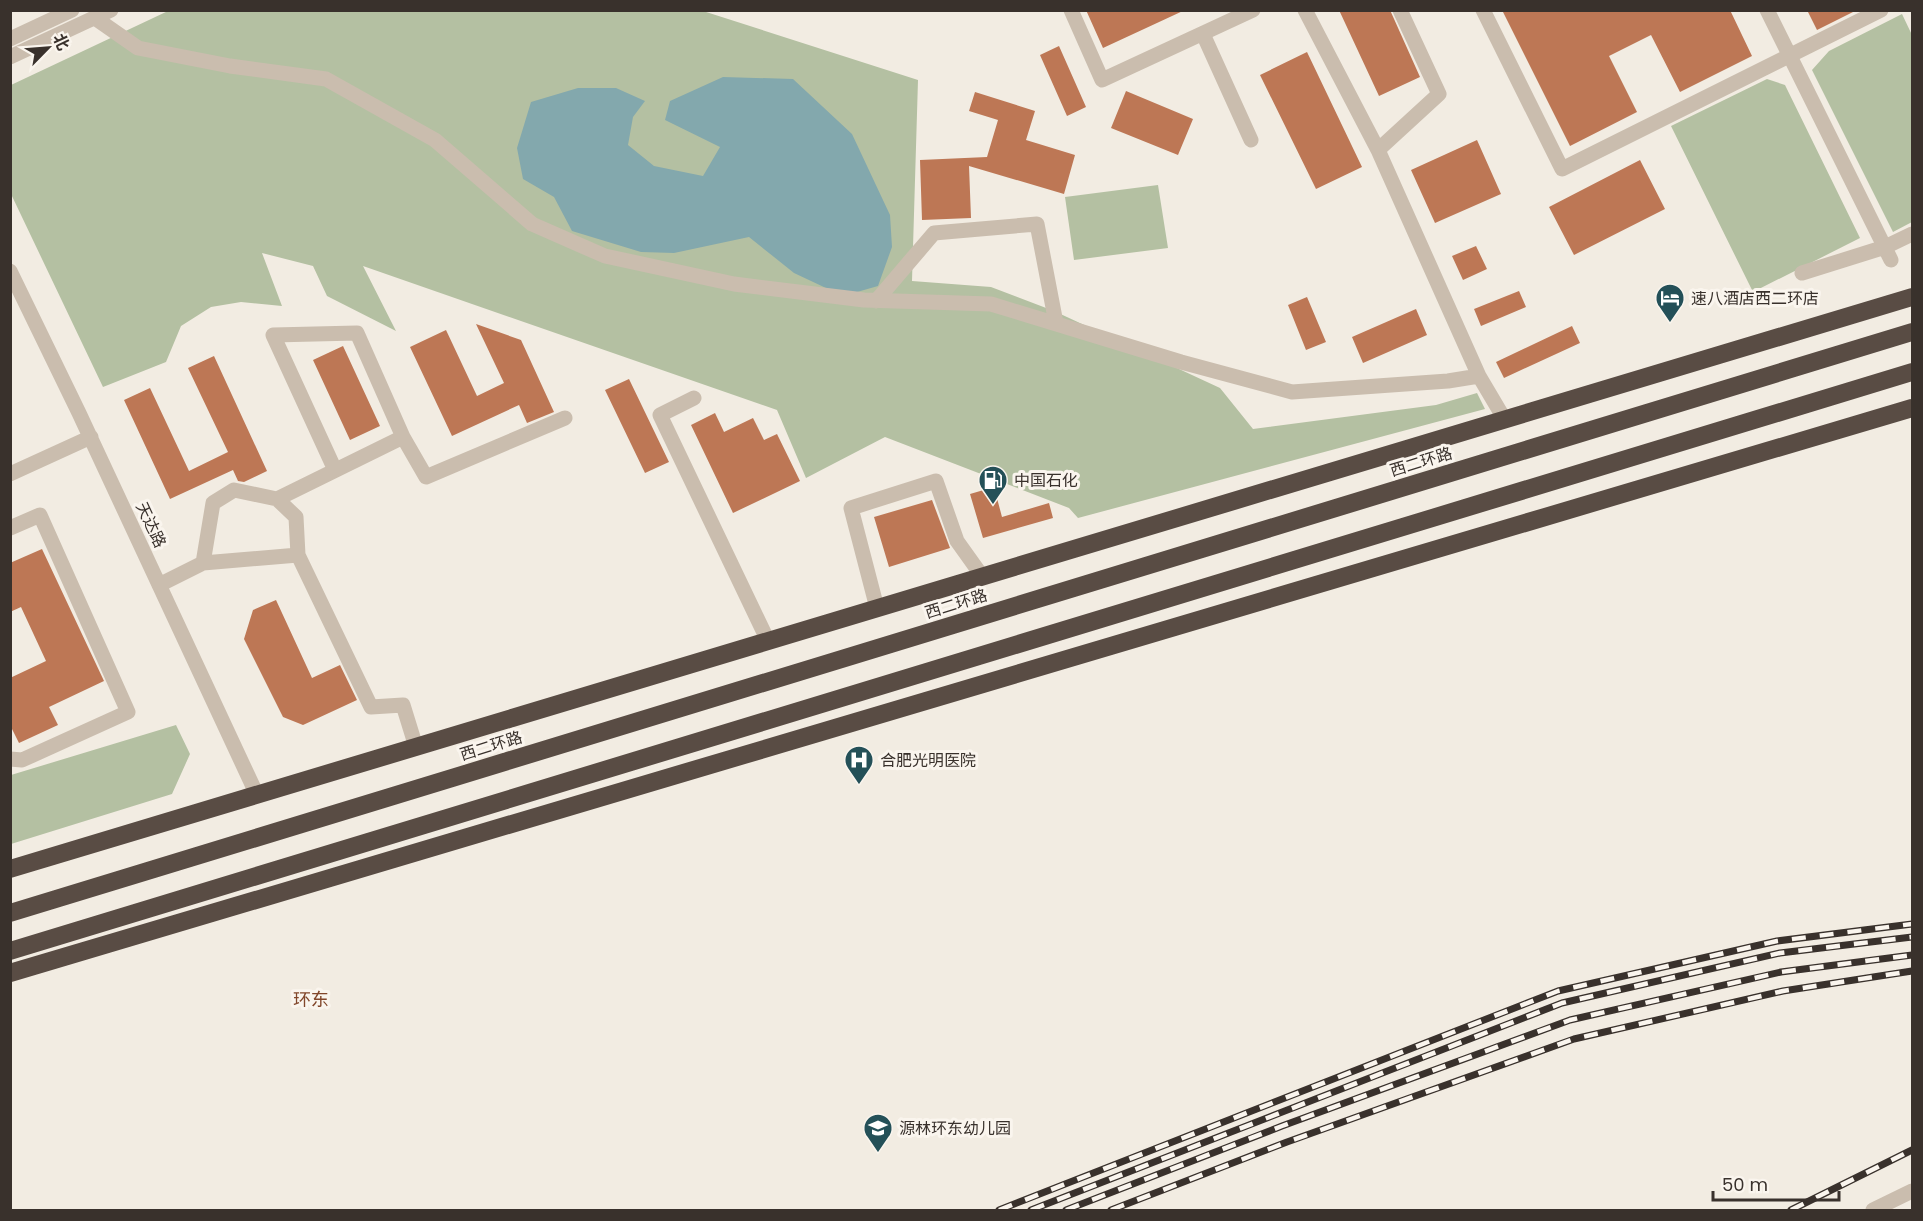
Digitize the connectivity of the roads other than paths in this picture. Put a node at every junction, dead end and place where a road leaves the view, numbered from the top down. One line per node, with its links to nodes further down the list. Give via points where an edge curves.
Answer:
1 (72, 10): 12 (street)
2 (111, 10): 10 (street)
3 (1071, 10): 11 (street, via 1102,80)
4 (1253, 10): 11 (street)
5 (1305, 10): 16 (street)
6 (1400, 10): 16 (street, via 1439,94)
7 (1483, 10): 13 (street, via 1562,169)
8 (1767, 10): 13 (street)
9 (1881, 10): 13 (street)
10 (95, 18): 14 (street); 23 (street, via 138,48 326,80 435,140 532,224 605,256 734,284)
11 (1203, 34): 15 (street)
12 (10, 39)
13 (1789, 55): 18 (street)
14 (10, 57)
15 (1251, 140)
16 (1378, 150): 27 (street)
17 (1912, 234): 18 (street)
18 (1888, 253): 20 (street)
19 (10, 271): 21 (street, 天达路)
20 (1802, 273)
21 (16, 297): 32 (street, 天达路)
22 (1912, 297): 31 (highway, 西二环路)
23 (876, 301): 24 (street, via 992,303); 24 (street, via 934,233 1037,224)
24 (1056, 323): 27 (street, via 1292,392)
25 (1912, 332): 48 (highway, 西二环路)
26 (1912, 372): 49 (highway)
27 (1479, 376): 31 (street)
28 (694, 398): 43 (street, via 660,415)
29 (1912, 408): 50 (highway)
30 (565, 418): 33 (street, via 426,477)
31 (1505, 420): 40 (highway, 西二环路)
32 (91, 437): 35 (street); 41 (street, 天达路)
33 (404, 437): 34 (street); 34 (street, via 357,333 273,335)
34 (335, 470): 36 (street)
35 (10, 474)
36 (277, 499): 38 (street, via 296,517); 39 (street, via 234,490 213,503)
37 (10, 528): 45 (street, via 40,515 128,712 22,760)
38 (298, 555): 39 (street); 44 (street, via 371,707 403,705)
39 (203, 563): 41 (street)
40 (982, 576): 42 (highway, 西二环路); 42 (street, via 957,540 936,481 851,508)
41 (159, 585): 46 (street, 天达路)
42 (877, 608): 43 (highway, 西二环路)
43 (768, 641): 44 (highway, 西二环路)
44 (416, 747): 46 (highway, 西二环路)
45 (10, 759)
46 (257, 795): 47 (highway, 西二环路)
47 (10, 869)
48 (10, 913)
49 (10, 951)
50 (10, 973)
51 (1912, 1191): 52 (street)
52 (1873, 1210)

